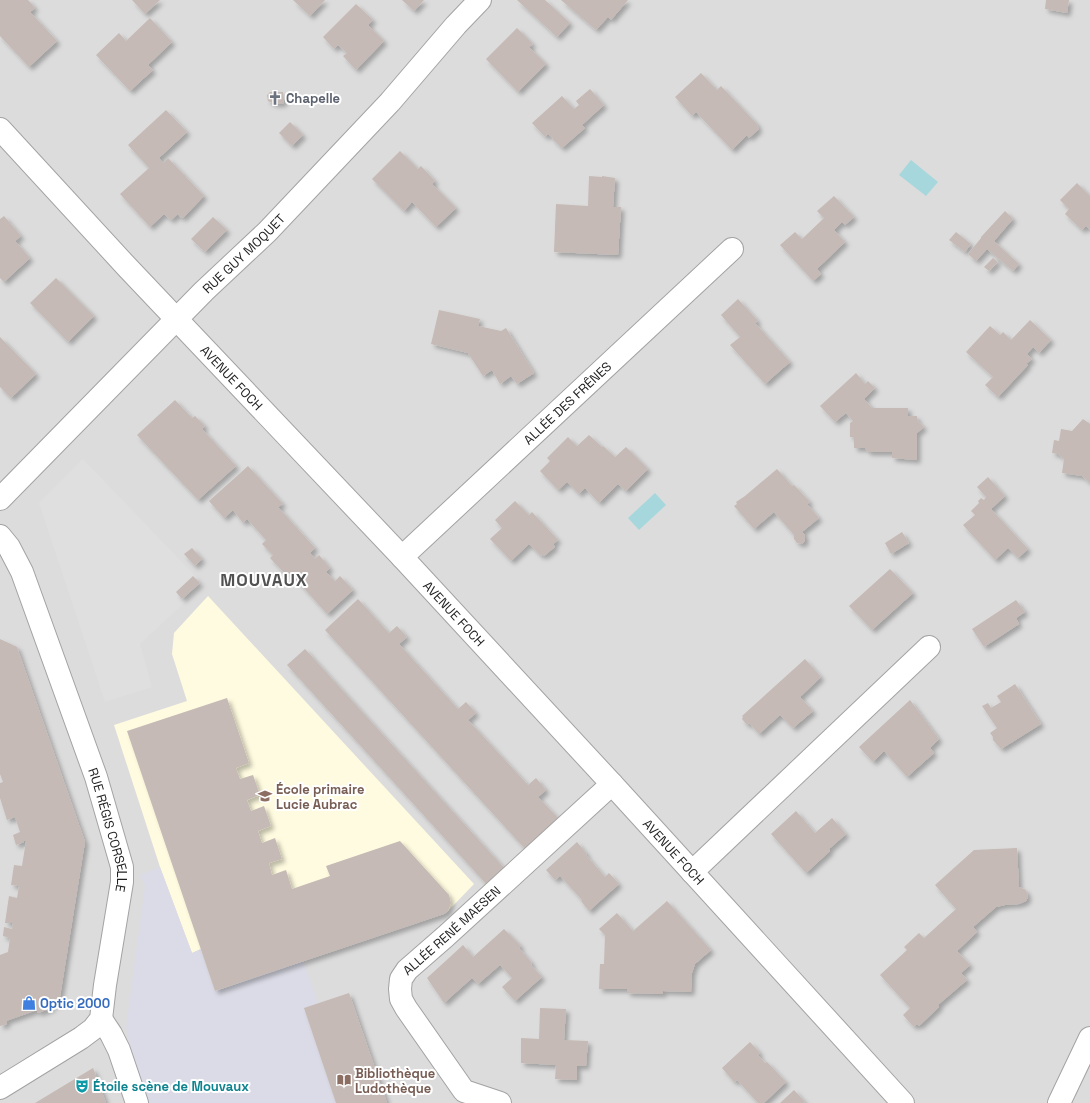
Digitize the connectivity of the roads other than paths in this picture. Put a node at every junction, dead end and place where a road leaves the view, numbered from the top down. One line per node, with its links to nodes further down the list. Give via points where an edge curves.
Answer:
1 (480, 0): 4 (street, RUE GUY MOQUET, via 390,102 267,232)
2 (0, 129): 4 (street, AVENUE FOCH)
3 (732, 249): 7 (street, ALLÉE DES FRÊNES)
4 (177, 319): 5 (street, RUE GUY MOQUET); 7 (street, AVENUE FOCH)
5 (0, 499)
6 (0, 536): 11 (street, RUE RÉGIS CORSELLE, via 22,572 96,777 122,867 122,882)
7 (402, 557): 9 (street, AVENUE FOCH)
8 (929, 647): 10 (street)
9 (612, 784): 10 (street, AVENUE FOCH); 15 (street, ALLÉE RENÉ MAESEN, via 407,970 401,979 401,999 406,1008 464,1091)
10 (692, 872): 16 (street, AVENUE FOCH)
11 (101, 1019): 13 (street, via 81,1038); 14 (street, via 119,1050)
12 (1090, 1038): 17 (street)
13 (0, 1088)
14 (137, 1103)
15 (500, 1103)
16 (903, 1103)
17 (1059, 1103)

